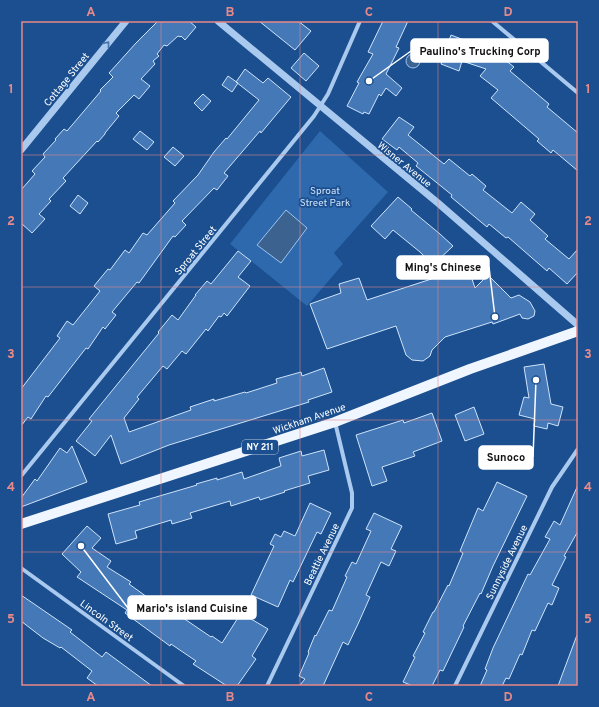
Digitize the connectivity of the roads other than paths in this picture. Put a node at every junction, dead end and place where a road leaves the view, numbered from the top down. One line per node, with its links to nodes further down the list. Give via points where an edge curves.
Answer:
1 (126, 21): 7 (street, Cottage Street, one-way to 1)
2 (218, 21): 6 (street, Wisner Avenue)
3 (360, 21): 6 (street, Sproat Street)
4 (492, 21): 5 (street)
5 (578, 94)
6 (320, 107): 8 (street, Wisner Avenue, via 438,203); 12 (street, Sproat Street)
7 (21, 150)
8 (578, 325)
9 (578, 331): 10 (main road, Wickham Avenue / NY 211, via 470,369)
10 (335, 422): 13 (main road, Wickham Avenue / NY 211); 16 (street, Beattie Avenue, via 352,493 352,508)
11 (578, 449): 17 (street, Sunnyside Avenue, via 552,487)
12 (21, 476)
13 (21, 524)
14 (21, 568): 15 (street, Lincoln Street)
15 (184, 686)
16 (267, 686)
17 (455, 686)

